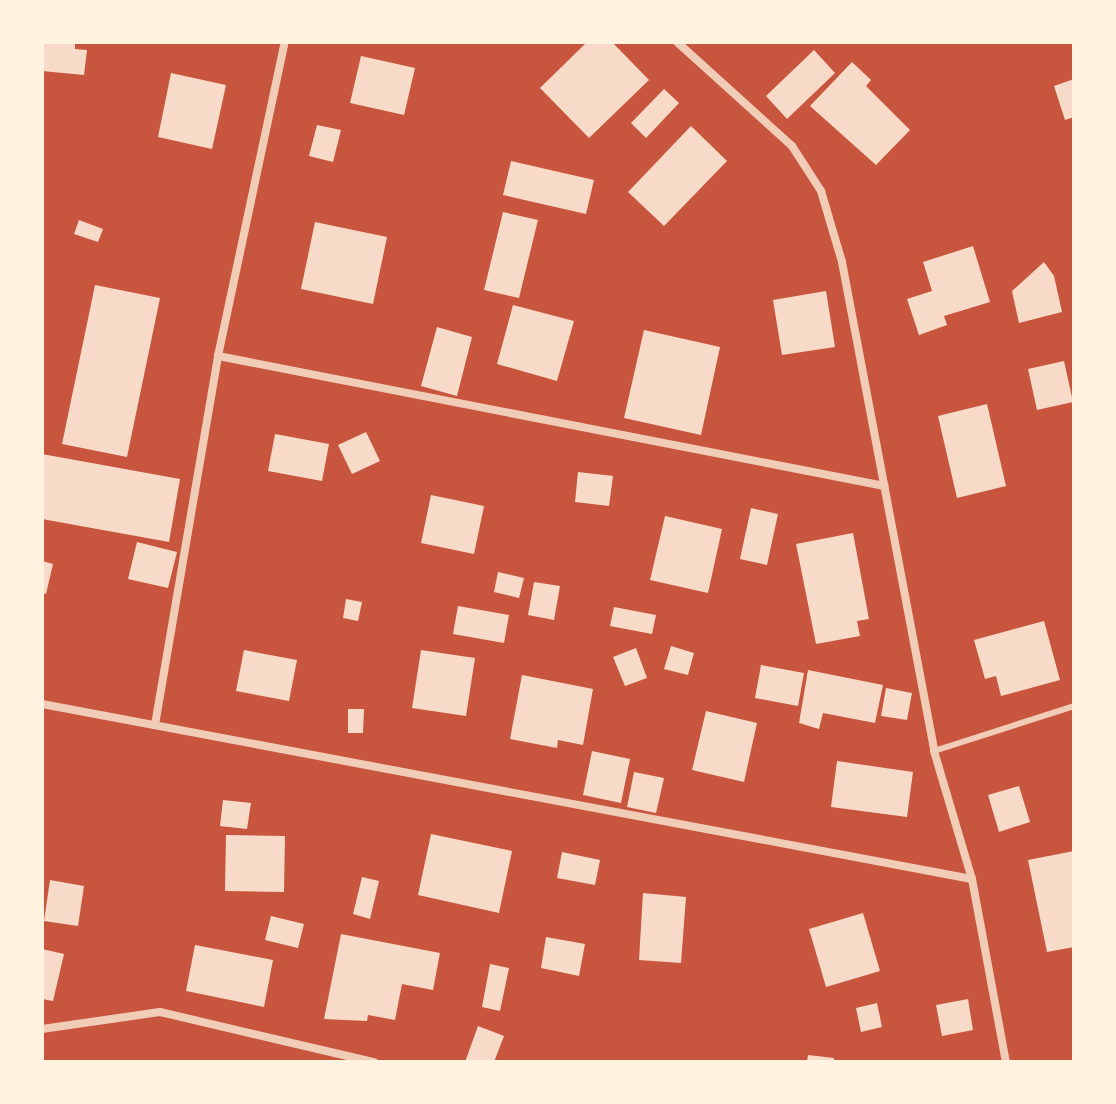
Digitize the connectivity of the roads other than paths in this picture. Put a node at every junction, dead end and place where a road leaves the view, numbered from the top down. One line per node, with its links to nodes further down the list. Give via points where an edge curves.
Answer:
1 (285, 42): 3 (street)
2 (677, 42): 4 (street, via 792,146 821,191 842,262)
3 (218, 356): 4 (street); 7 (street)
4 (884, 486): 8 (street)
5 (42, 704): 7 (street)
6 (1074, 706): 8 (lane)
7 (155, 725): 9 (street)
8 (934, 751): 9 (street)
9 (972, 879): 12 (street)
10 (42, 1029): 11 (street, via 160,1012)
11 (374, 1062)
12 (1006, 1062)

